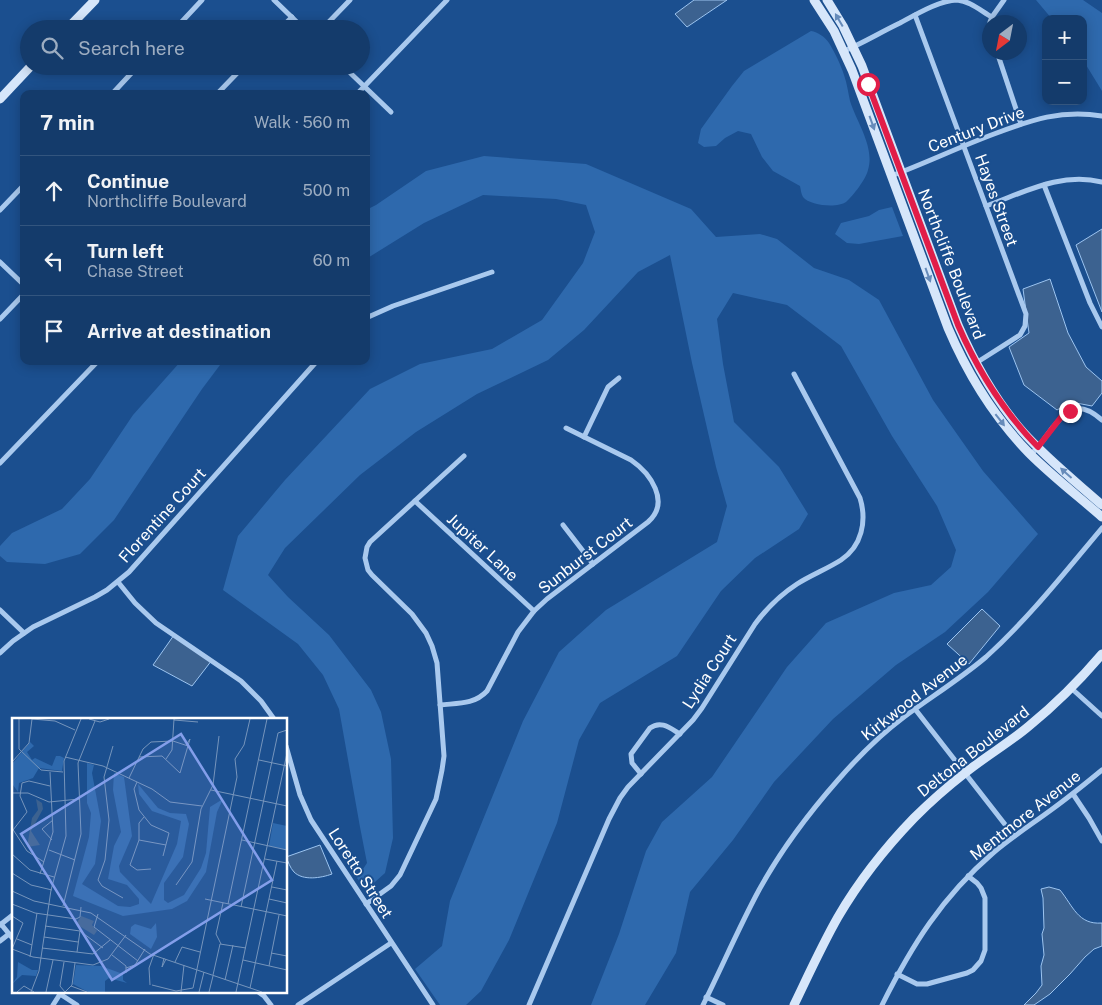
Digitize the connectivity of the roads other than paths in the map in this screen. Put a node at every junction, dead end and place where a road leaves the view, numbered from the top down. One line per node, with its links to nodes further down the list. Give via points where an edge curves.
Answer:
1 (95, 0): 13 (main road)
2 (202, 0): 14 (street)
3 (274, 0): 12 (street)
4 (350, 0): 17 (street)
5 (447, 0): 25 (street)
6 (814, 0): 19 (main road, Northcliffe Boulevard)
7 (827, 0): 18 (main road, Northcliffe Boulevard, one-way to 7)
8 (1004, 0): 11 (street)
9 (915, 15): 10 (street, via 943,2 958,0 971,4); 18 (street); 35 (street, Hayes Street)
10 (985, 15)
11 (994, 15)
12 (292, 17): 15 (street); 16 (street)
13 (76, 20)
14 (183, 20)
15 (289, 20)
16 (295, 20)
17 (331, 20)
18 (853, 47): 19 (street); 36 (main road, Northcliffe Boulevard)
19 (844, 51): 37 (main road, Northcliffe Boulevard, one-way to 37)
20 (999, 60): 34 (street)
21 (23, 75): 31 (main road)
22 (130, 75): 26 (street)
23 (235, 75): 27 (street)
24 (352, 75): 25 (street)
25 (364, 86): 28 (street); 29 (street)
26 (116, 90)
27 (221, 90)
28 (360, 90)
29 (368, 90)
30 (370, 92): 32 (street)
31 (0, 99)
32 (391, 112)
33 (1102, 116): 34 (street, Century Drive, via 1061,115)
34 (1021, 124): 35 (street, Century Drive)
35 (963, 145): 36 (street, Century Drive); 41 (street, Hayes Street)
36 (901, 172): 37 (street, Century Drive); 50 (main road, Northcliffe Boulevard, via 958,325)
37 (891, 176): 53 (main road, Northcliffe Boulevard, one-way to 53)
38 (1102, 182): 39 (street, via 1070,179)
39 (1044, 185): 41 (street); 49 (street)
40 (20, 189): 42 (street)
41 (986, 206): 50 (street, Hayes Street, via 1026,320 1016,339)
42 (0, 210)
43 (0, 262): 45 (street)
44 (492, 272): 47 (street)
45 (20, 281)
46 (20, 298): 48 (street)
47 (370, 316)
48 (0, 319)
49 (1102, 327)
50 (976, 363): 53 (street, Hayes Street); 59 (main road, Northcliffe Boulevard, via 996,397)
51 (94, 365): 62 (street)
52 (313, 365): 69 (street, Florentine Court)
53 (966, 368): 60 (main road, Northcliffe Boulevard, one-way to 60, via 1000,421)
54 (794, 374): 80 (street, Lydia Court, via 860,498 864,515 862,532 855,547 842,559 788,590 764,612 702,708)
55 (618, 378): 58 (street, via 608,387)
56 (1102, 420): 59 (street, via 1088,410 1070,411 1062,416)
57 (566, 428): 58 (street, Sunburst Court)
58 (584, 436): 68 (street, Sunburst Court, via 638,464 659,500 651,519)
59 (1038, 447): 60 (street); 64 (main road, Northcliffe Boulevard, one-way to 59)
60 (1030, 455): 65 (main road, Northcliffe Boulevard)
61 (464, 456): 63 (street)
62 (0, 463)
63 (415, 501): 71 (street, Jupiter Lane); 76 (street, via 370,542 365,558 372,575 412,614 426,633 437,662)
64 (1102, 505)
65 (1102, 517)
66 (563, 525): 68 (street)
67 (1102, 528): 77 (street, Kirkwood Avenue, via 1006,638 962,676)
68 (593, 564): 71 (street, Sunburst Court)
69 (118, 582): 72 (street, Florentine Court); 79 (street, via 156,623 241,681 261,700)
70 (0, 610): 72 (street)
71 (534, 611): 76 (street, Sunburst Court, via 518,632 483,695 470,702)
72 (24, 633): 73 (street, Florentine Court)
73 (0, 653)
74 (1102, 654): 75 (main road, Deltona Boulevard)
75 (1071, 688): 78 (street); 83 (main road, Deltona Boulevard, via 1030,725)
76 (440, 704): 89 (street, via 444,756 436,799 400,875)
77 (915, 709): 83 (street); 99 (street, Kirkwood Avenue, via 860,757 798,829 759,890)
78 (1102, 716)
79 (273, 718)
80 (680, 734): 84 (street, Lydia Court); 84 (street, via 662,725 650,728 631,754 632,763)
81 (288, 753): 89 (street, Loretto Street, via 307,813)
82 (1102, 770): 85 (street, Mentmore Avenue)
83 (965, 773): 86 (street); 108 (main road, Deltona Boulevard, via 914,817 871,867 838,918)
84 (641, 774): 105 (street, Lydia Court, via 614,809)
85 (1073, 794): 86 (street, Mentmore Avenue); 87 (street)
86 (1014, 836): 88 (street, Mentmore Avenue)
87 (1102, 841)
88 (968, 876): 96 (street, Mentmore Avenue, via 928,925); 96 (street, via 981,888 985,898 981,962 967,973 927,984 917,984)
89 (366, 904): 95 (street, Loretto Street)
90 (12, 916): 91 (street)
91 (0, 925): 92 (street)
92 (9, 934): 93 (street); 94 (street)
93 (12, 938)
94 (0, 941)
95 (392, 943): 103 (street); 104 (street, Loretto Street)
96 (897, 974): 109 (street, Mentmore Avenue)
97 (60, 992): 100 (street); 101 (street)
98 (258, 992): 102 (street)
99 (706, 997): 106 (street, Kirkwood Avenue); 107 (street)
100 (53, 1005)
101 (77, 1005)
102 (271, 1005)
103 (298, 1005)
104 (433, 1005)
105 (529, 1005)
106 (702, 1005)
107 (723, 1005)
108 (794, 1005)
109 (882, 1005)

